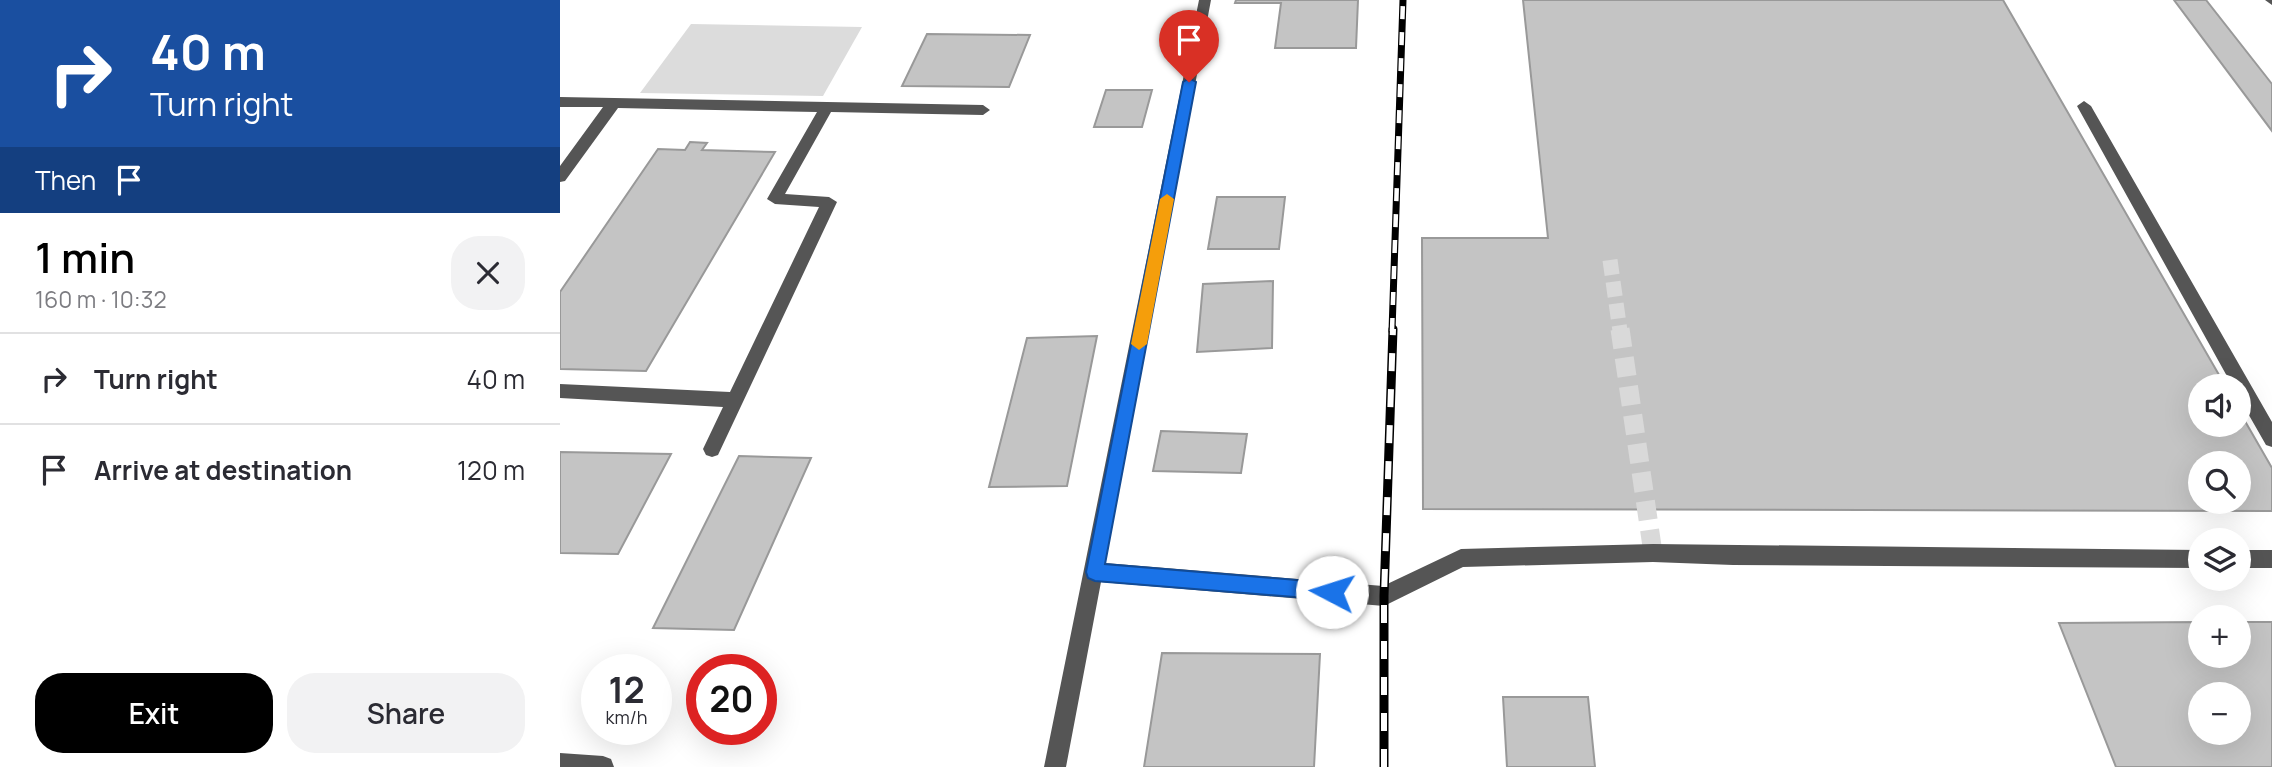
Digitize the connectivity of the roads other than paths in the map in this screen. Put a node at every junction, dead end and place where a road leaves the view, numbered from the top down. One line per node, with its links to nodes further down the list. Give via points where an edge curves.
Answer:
1 (1205, 0): 15 (street)
2 (560, 102): 3 (street)
3 (614, 103): 5 (street); 7 (street)
4 (2084, 106): 10 (street)
5 (827, 107): 6 (street); 9 (street, via 775,199 829,202)
6 (983, 110)
7 (560, 177)
8 (560, 391): 9 (street)
9 (735, 400): 11 (street)
10 (2272, 439)
11 (712, 449)
12 (2188, 559): 15 (street, via 1653,553 1461,558 1384,596)
13 (2251, 559): 14 (street)
14 (2272, 559)
15 (1095, 572): 18 (street)
16 (560, 764): 17 (street)
17 (603, 767)
18 (1055, 767)

